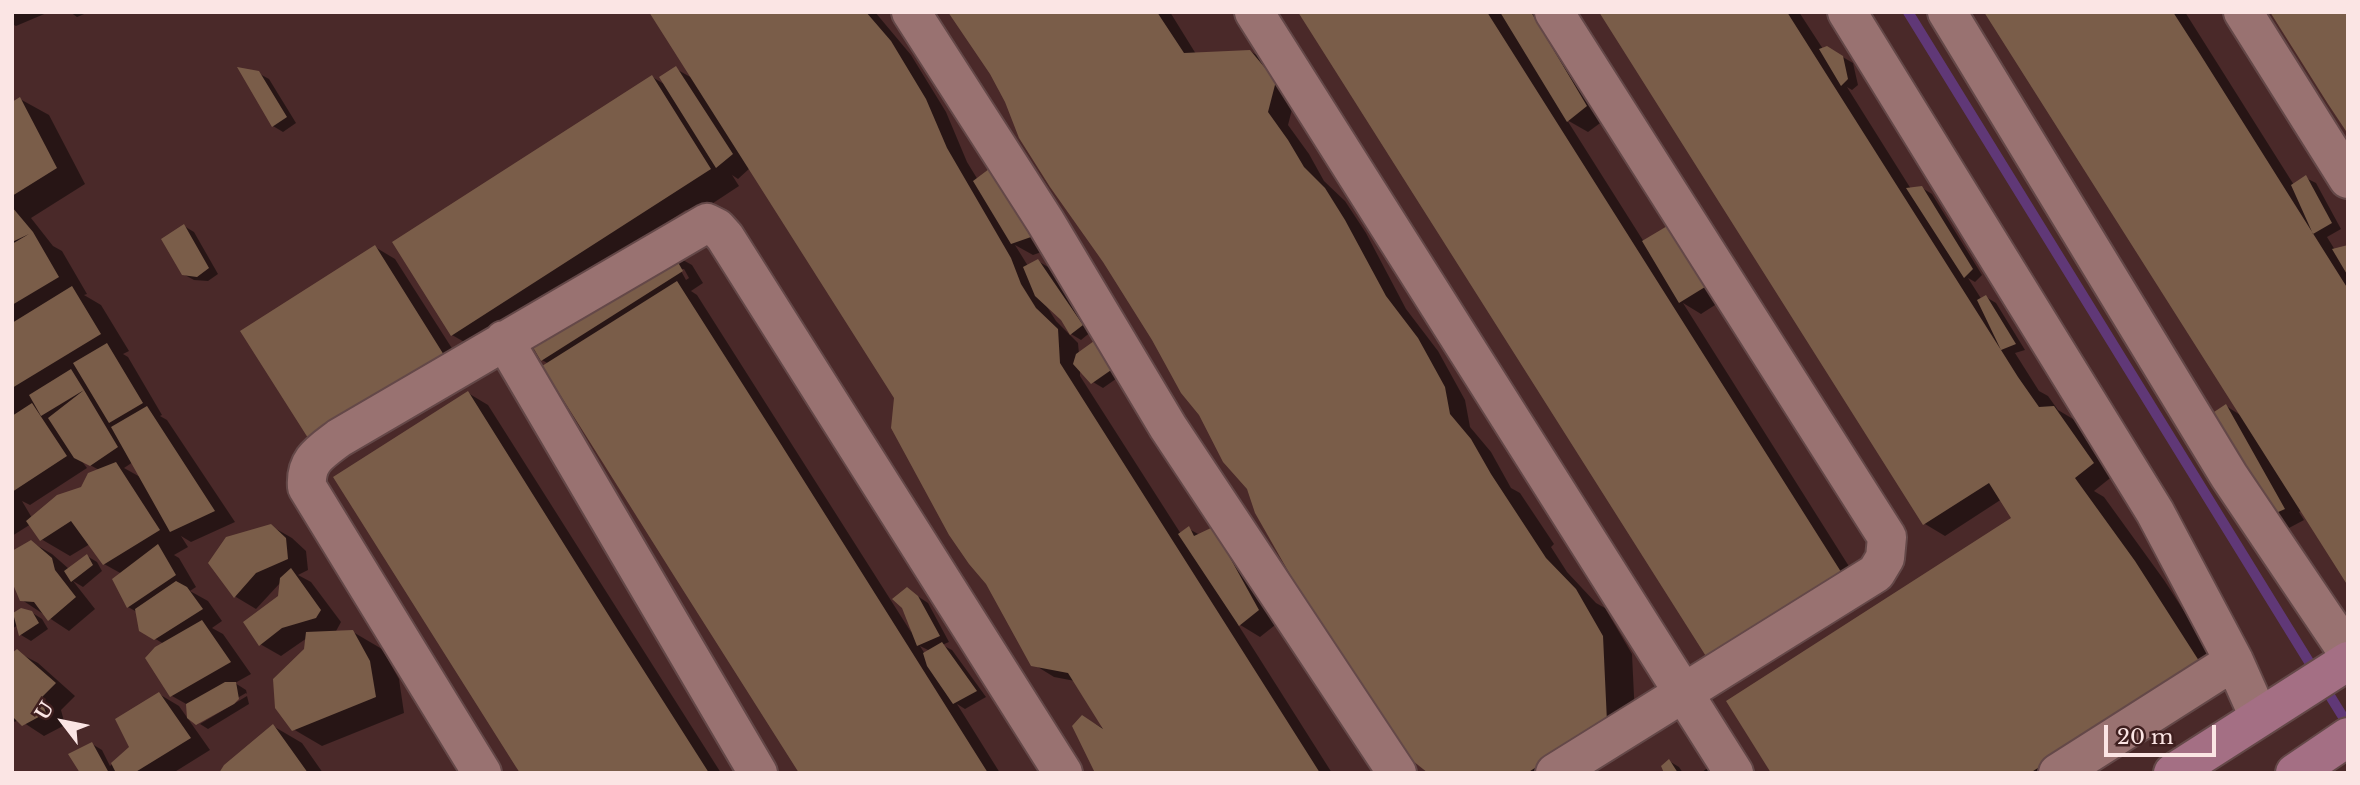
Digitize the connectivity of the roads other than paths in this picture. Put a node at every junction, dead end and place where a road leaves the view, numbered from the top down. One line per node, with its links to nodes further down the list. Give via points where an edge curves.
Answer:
1 (911, 12): 18 (street, via 1045,221 1168,427)
2 (1254, 12): 12 (street)
3 (1554, 12): 12 (street, via 1887,537 1885,558 1876,573)
4 (1847, 12): 10 (street, via 2155,512)
5 (1947, 12): 9 (street, via 2229,476)
6 (2243, 12): 7 (street)
7 (2348, 179)
8 (504, 340): 15 (street, via 339,438 306,472 307,487); 16 (street); 17 (street, via 707,223 717,228)
9 (2336, 611): 11 (street)
10 (2234, 661): 13 (street); 21 (street)
11 (2328, 671): 13 (main road)
12 (1684, 694): 19 (street); 20 (street)
13 (2259, 717): 22 (main road)
14 (2339, 741): 23 (main road)
15 (482, 773)
16 (758, 773)
17 (1063, 773)
18 (1397, 773)
19 (1555, 773)
20 (1734, 773)
21 (2057, 773)
22 (2172, 773)
23 (2295, 773)

